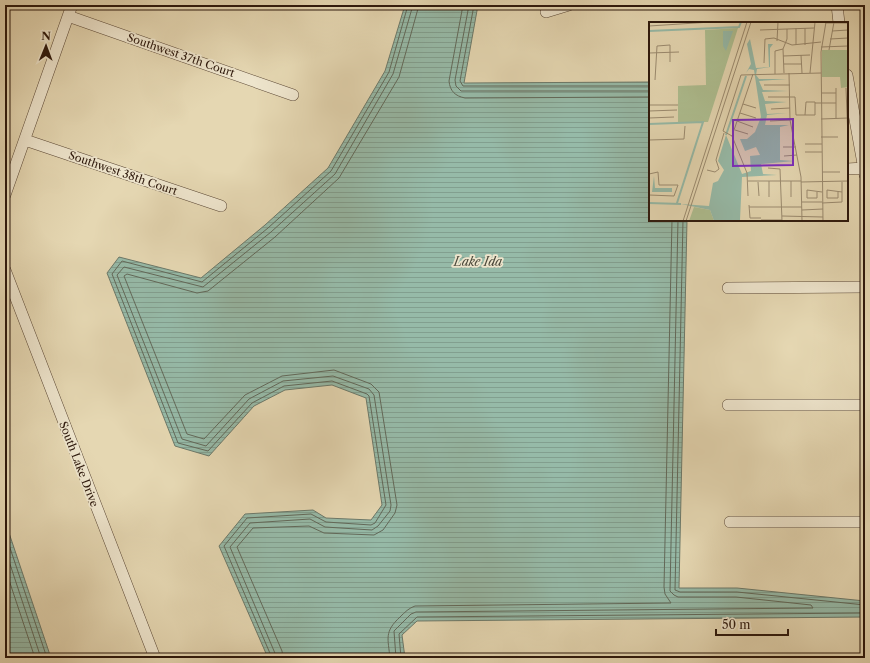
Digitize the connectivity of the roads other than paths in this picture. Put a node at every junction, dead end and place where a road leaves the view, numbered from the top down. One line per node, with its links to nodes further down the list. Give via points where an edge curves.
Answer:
1 (568, 5): 4 (street)
2 (837, 5): 5 (street)
3 (70, 10): 7 (street, Southwest 37th Court); 8 (street)
4 (546, 12)
5 (839, 22)
6 (848, 81): 10 (street)
7 (293, 95)
8 (25, 140): 11 (street); 12 (street, Southwest 38th Court)
9 (848, 169): 10 (street)
10 (864, 172)
11 (5, 195)
12 (221, 206)
13 (5, 270): 20 (street, South Lake Drive)
14 (865, 287): 15 (street)
15 (728, 288)
16 (728, 405): 17 (street)
17 (865, 405)
18 (730, 522): 19 (street)
19 (865, 522)
20 (155, 658)

